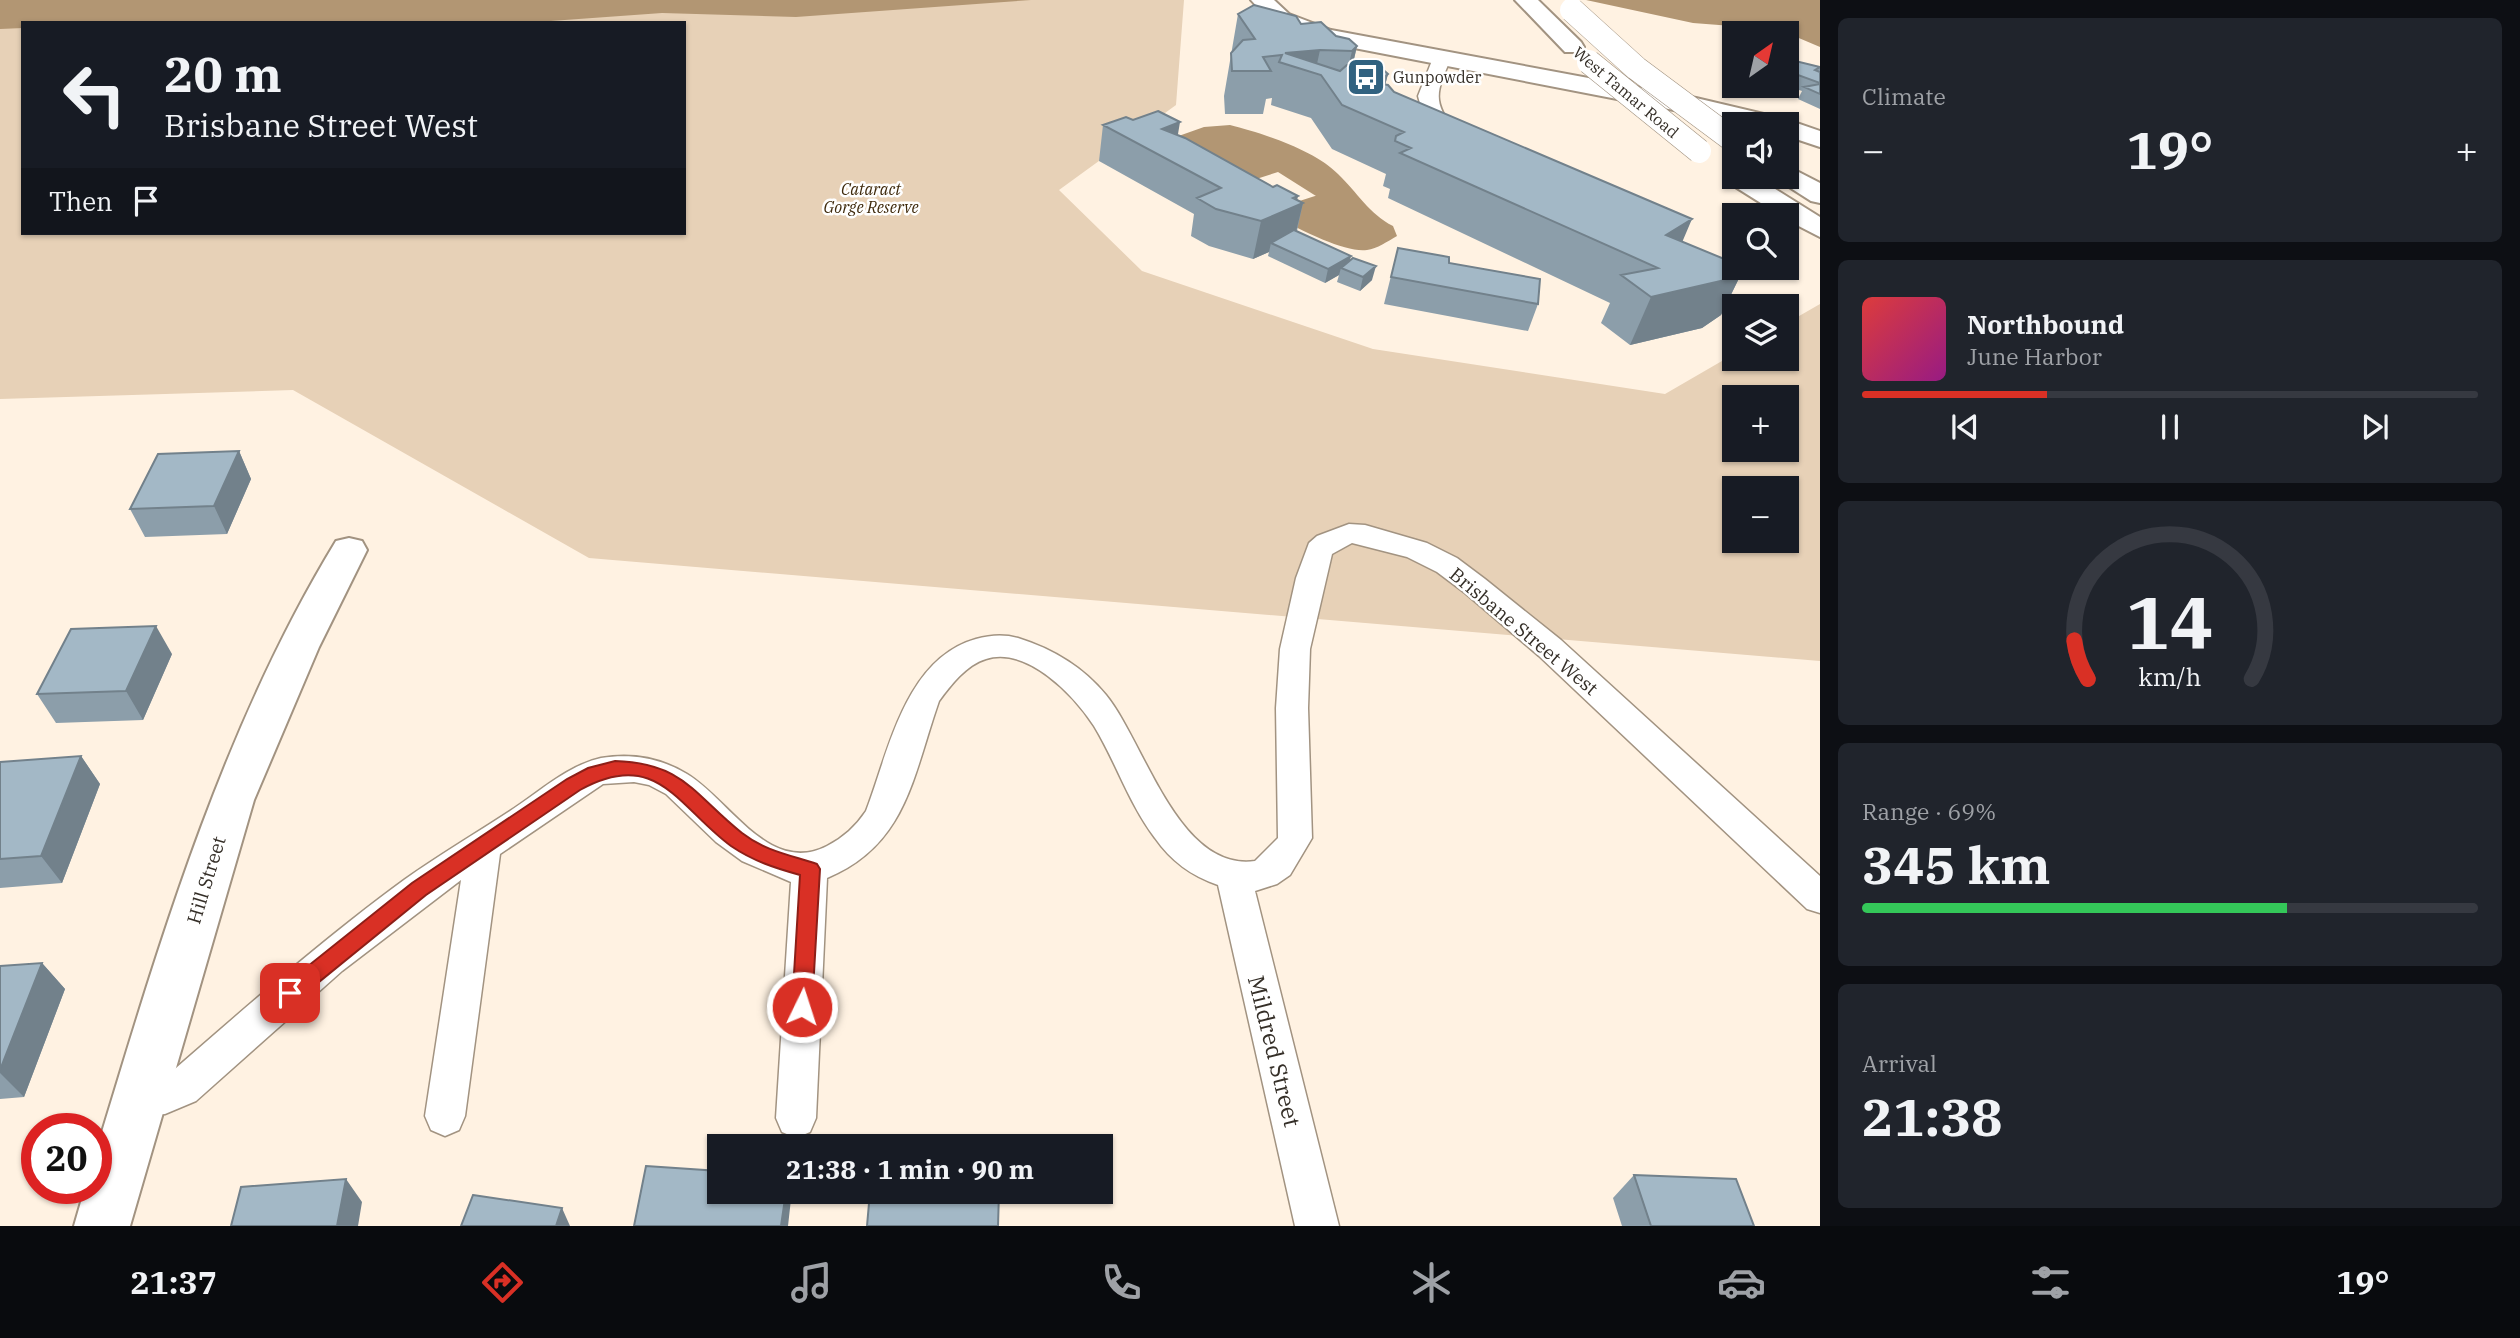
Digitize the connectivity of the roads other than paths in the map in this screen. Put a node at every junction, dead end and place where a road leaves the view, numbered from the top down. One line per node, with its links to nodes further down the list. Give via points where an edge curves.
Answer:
1 (1527, 0): 10 (main road, West Tamar Road, bridge, via 1612,83)
2 (1561, 0): 7 (main road, West Tamar Road, bridge, via 1636,68)
3 (1262, 1): 4 (main road, via 1281,19 1310,31)
4 (1442, 58): 5 (main road); 6 (lane, via 1426,96)
5 (1728, 112)
6 (1445, 132)
7 (1722, 132)
8 (1799, 132): 9 (main road)
9 (1820, 139)
10 (1722, 166)
11 (1799, 182): 13 (main road)
12 (1758, 189): 14 (main road, West Tamar Road)
13 (1820, 195)
14 (1820, 229)
15 (349, 550): 20 (main road, Hill Street, via 299,647 232,800)
16 (484, 844): 17 (lane, via 594,773 636,769 671,780 737,840 770,859); 20 (lane, via 329,960 182,1088); 21 (lane)
17 (810, 869): 18 (lane, via 855,848 871,833 934,683 965,656 996,644 1024,649 1075,683 1105,718 1160,820 1180,845 1214,869); 22 (lane)
18 (1233, 875): 19 (lane, Brisbane Street West, via 1252,877 1266,872 1284,858 1295,838 1292,708 1296,649 1311,570 1319,550 1336,536 1365,534 1417,550 1475,586 1550,648); 24 (lane, Mildred Street)
19 (1820, 898)
20 (138, 1097): 23 (main road, Hill Street)
21 (445, 1116)
22 (796, 1118)
23 (102, 1226)
24 (1317, 1226)

